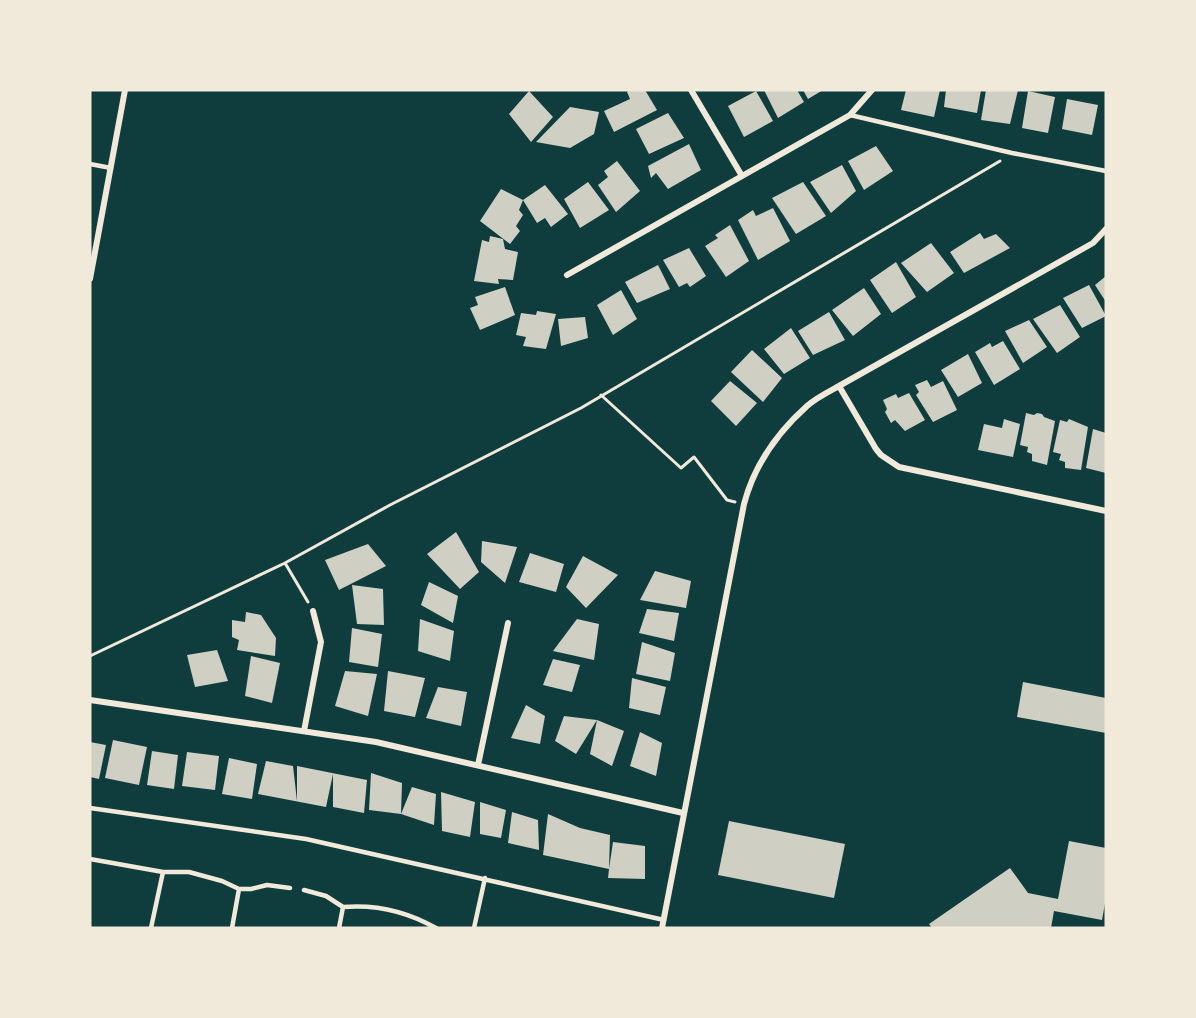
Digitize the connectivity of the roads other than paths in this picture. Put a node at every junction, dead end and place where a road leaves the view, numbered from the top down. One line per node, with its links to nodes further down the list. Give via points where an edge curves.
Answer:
1 (125, 90): 6 (street)
2 (691, 90): 8 (street)
3 (872, 90): 4 (street)
4 (850, 115): 7 (lane); 8 (street)
5 (90, 164): 6 (lane)
6 (111, 168): 11 (street)
7 (1106, 171)
8 (742, 176): 10 (street)
9 (1106, 229): 12 (street, via 1093,243)
10 (567, 275)
11 (90, 279)
12 (838, 386): 13 (street, via 876,449 899,467); 20 (street, via 789,424 757,469 744,504)
13 (1106, 511)
14 (313, 611): 17 (street, via 321,642)
15 (508, 622): 18 (street)
16 (90, 700): 17 (street)
17 (304, 731): 18 (street, via 376,742)
18 (478, 765): 20 (street)
19 (90, 808): 23 (lane, via 306,839)
20 (683, 813): 28 (street)
21 (90, 859): 22 (lane)
22 (163, 872): 25 (lane, via 189,872); 29 (lane)
23 (485, 878): 28 (lane); 33 (lane)
24 (290, 888): 25 (lane, via 267,885)
25 (239, 889): 30 (lane)
26 (304, 890): 27 (lane, via 326,896)
27 (343, 907): 31 (lane); 32 (lane, via 390,909 416,916)
28 (664, 920): 34 (street)
29 (151, 928)
30 (232, 928)
31 (339, 928)
32 (436, 928)
33 (474, 928)
34 (662, 928)

